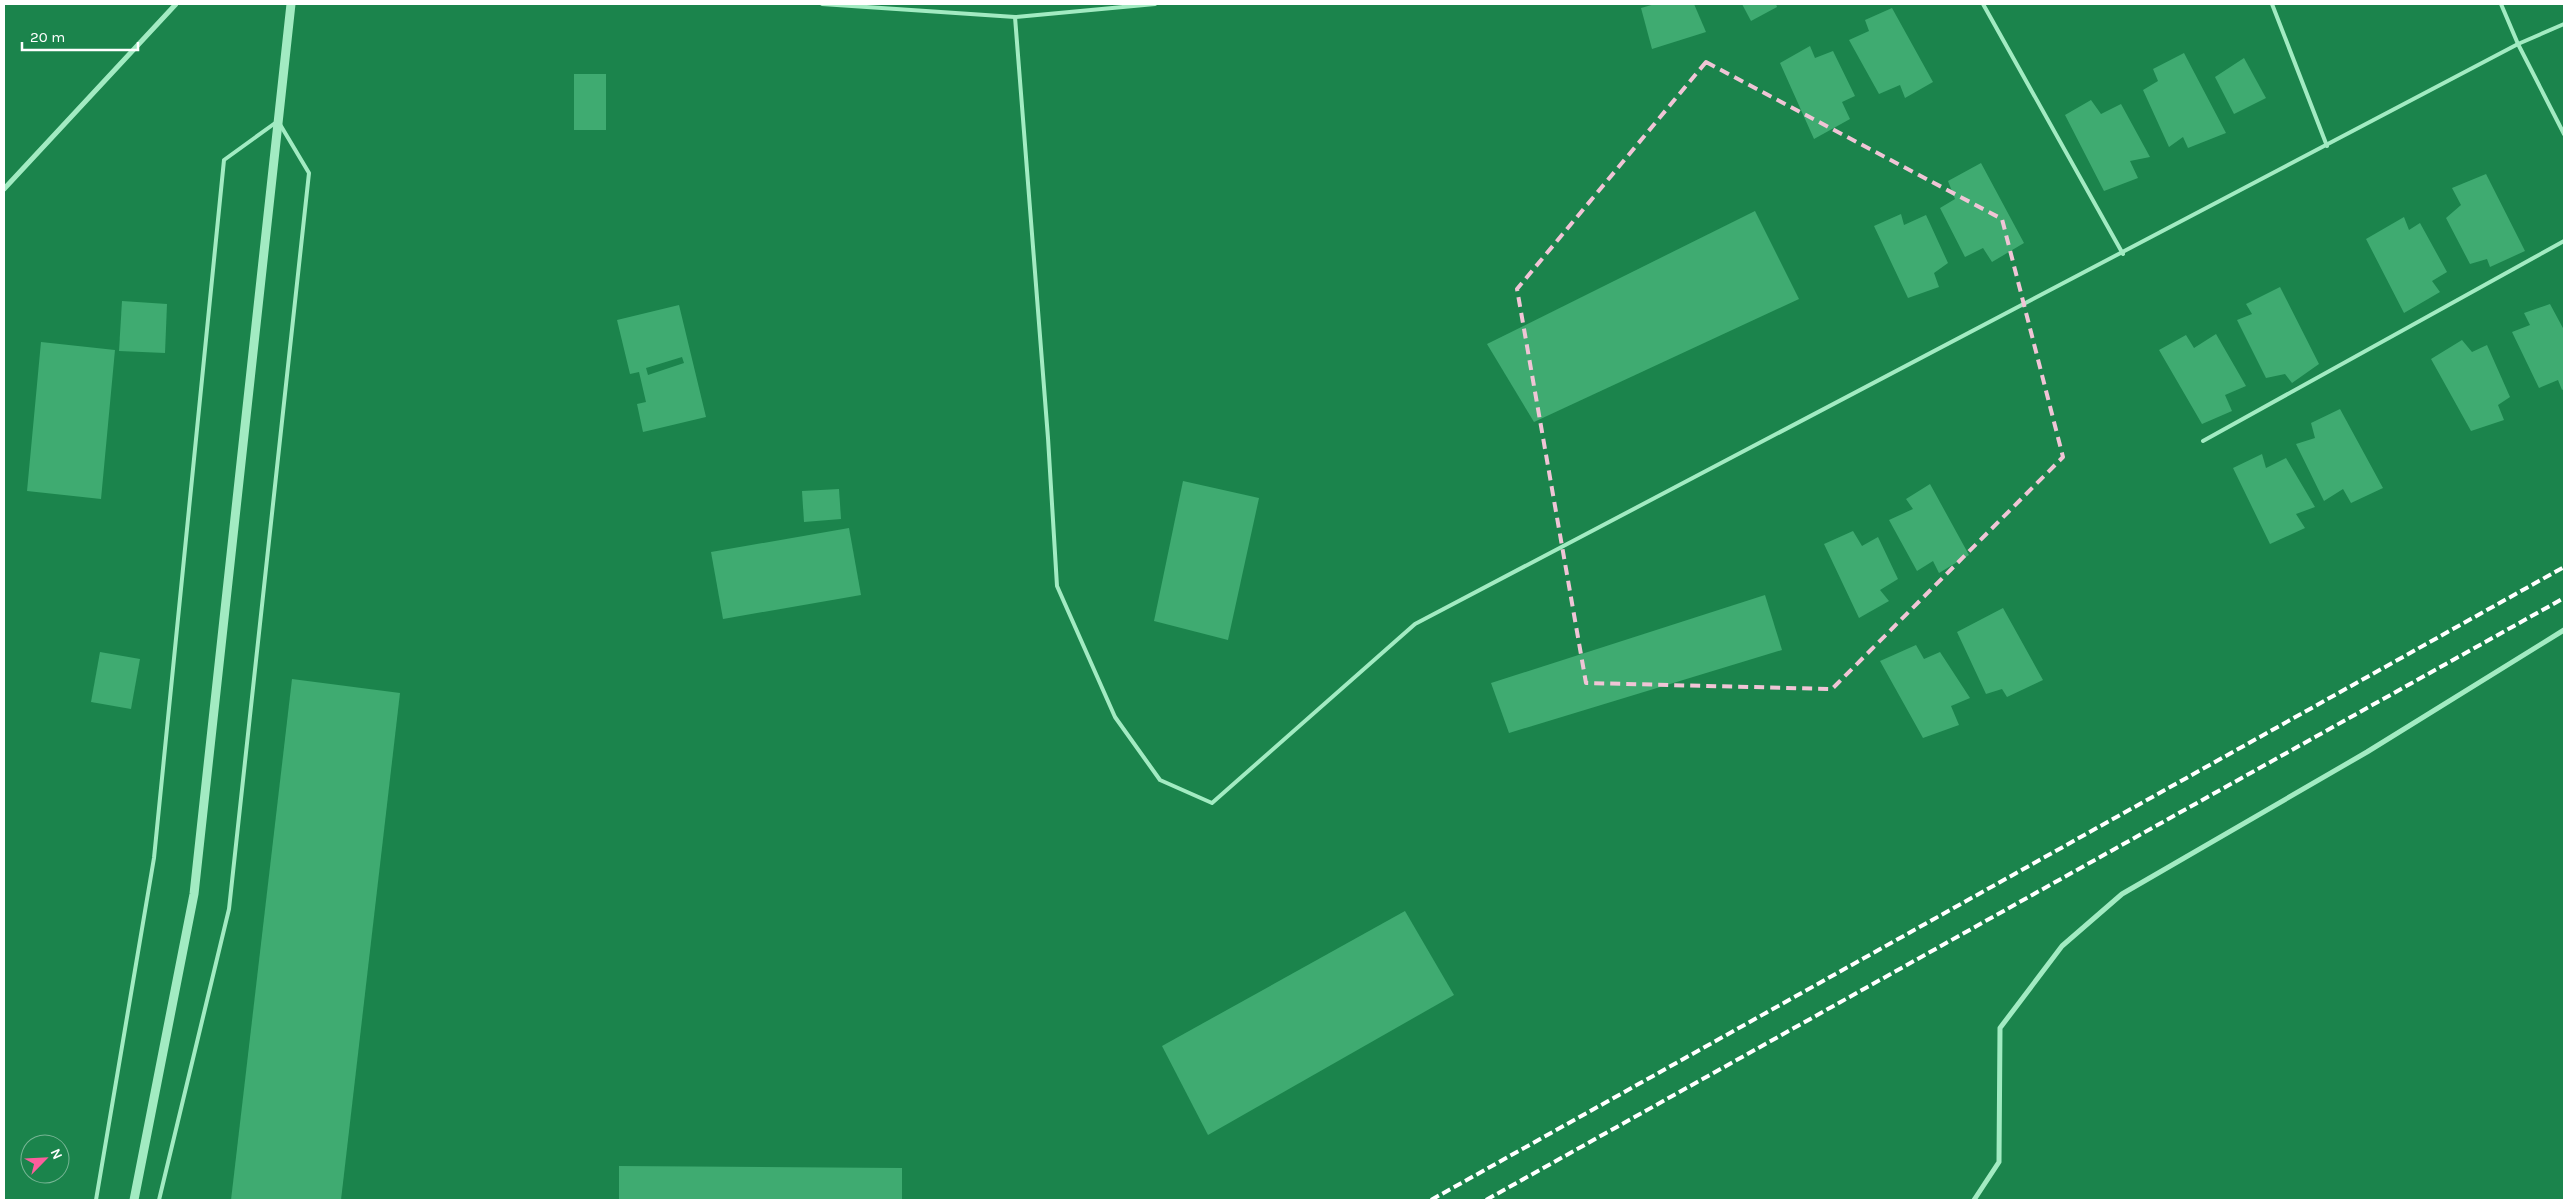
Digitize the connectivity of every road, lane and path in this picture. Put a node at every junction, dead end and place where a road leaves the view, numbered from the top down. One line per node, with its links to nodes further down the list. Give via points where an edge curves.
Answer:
1 (176, 4): 14 (street)
2 (291, 4): 11 (street)
3 (822, 4): 8 (lane)
4 (1155, 4): 8 (lane)
5 (1983, 4): 16 (lane)
6 (2272, 4): 13 (lane)
7 (2500, 4): 10 (lane)
8 (1015, 17): 16 (lane, via 1058,586 1114,718 1160,780 1212,803 1415,624)
9 (2564, 24): 10 (lane)
10 (2518, 44): 12 (lane); 13 (lane)
11 (278, 121): 19 (lane, via 224,160 154,858); 20 (street, via 194,894); 21 (lane, via 309,173 229,909)
12 (2564, 134)
13 (2327, 146): 16 (lane)
14 (4, 189)
15 (2564, 241): 17 (lane)
16 (2123, 254)
17 (2203, 441)
18 (2564, 630): 22 (street, via 2367,752 2122,894 2062,946 2000,1028 1999,1162)
19 (96, 1200)
20 (134, 1200)
21 (159, 1200)
22 (1974, 1200)

